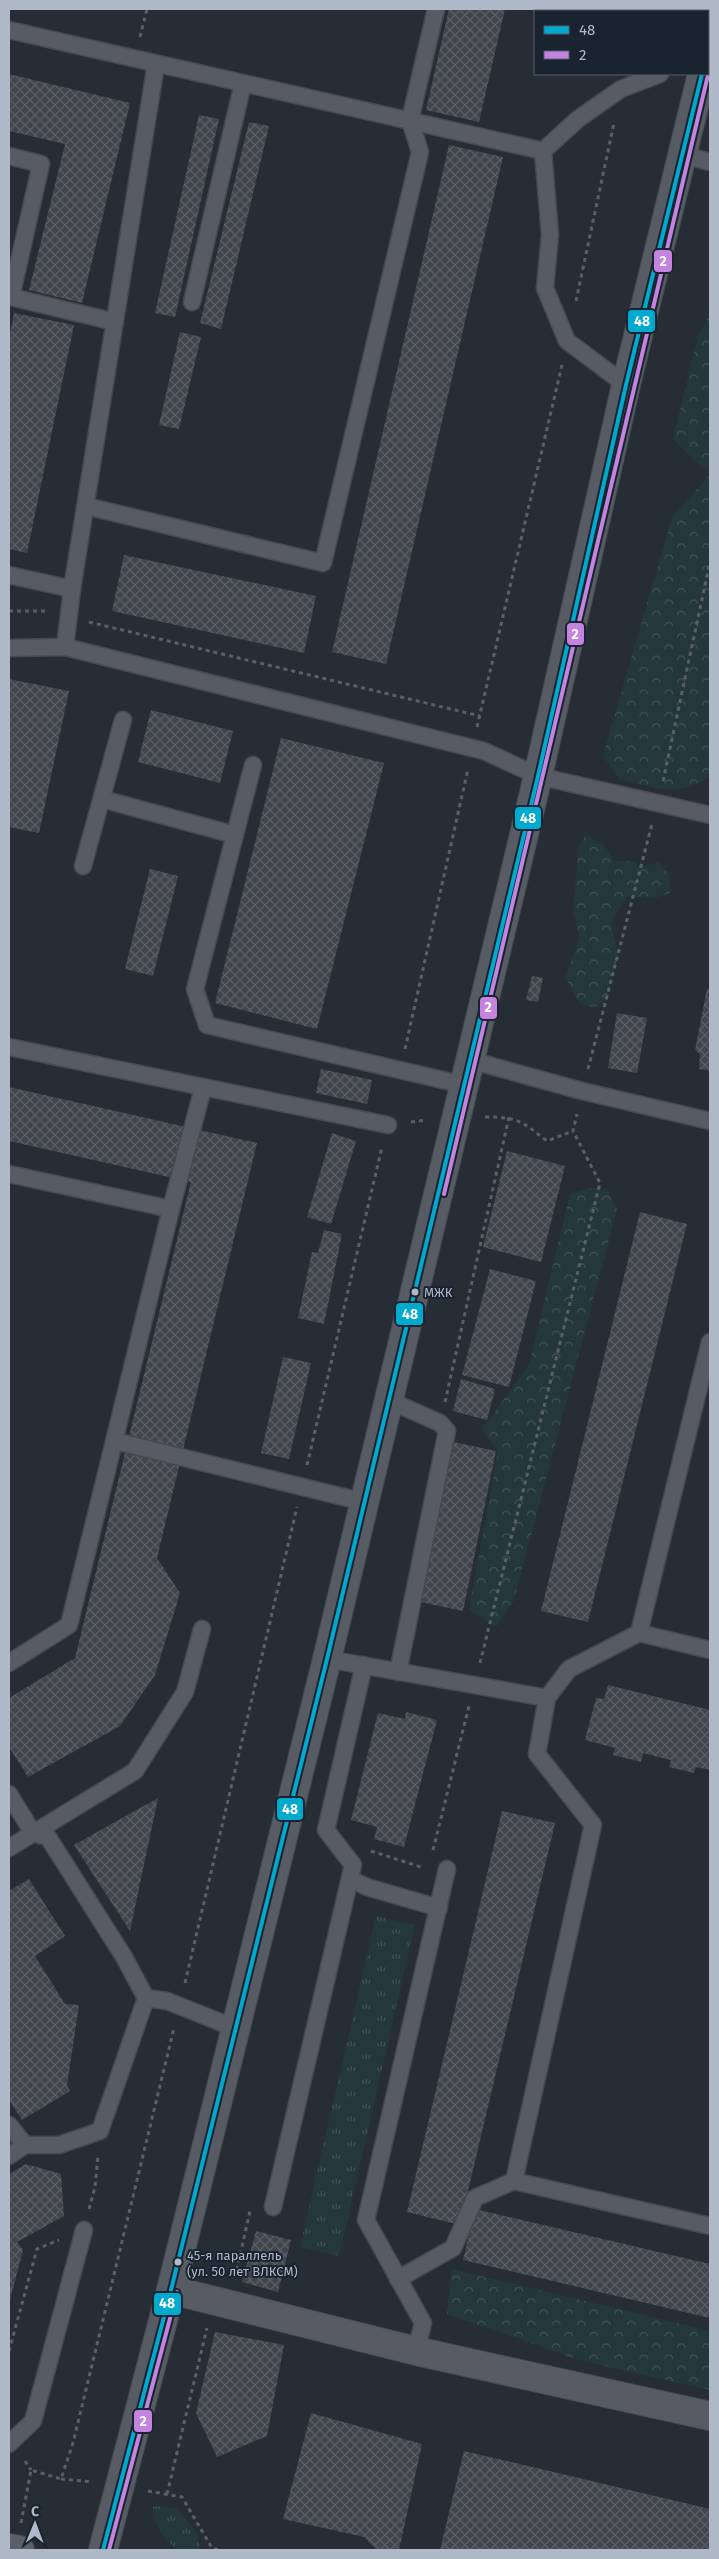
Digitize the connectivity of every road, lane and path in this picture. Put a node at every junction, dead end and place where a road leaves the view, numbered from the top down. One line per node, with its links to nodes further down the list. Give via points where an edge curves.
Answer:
1 (436, 9): 8 (lane)
2 (9, 30): 3 (lane)
3 (156, 64): 6 (lane); 14 (lane)
4 (657, 75): 7 (lane)
5 (702, 75): 10 (street)
6 (243, 83): 8 (lane); 13 (lane)
7 (621, 89): 9 (lane, via 578,119); 15 (path)
8 (410, 120): 9 (lane); 17 (lane, via 420,152 323,562)
9 (543, 151): 15 (lane, via 550,235 545,288)
10 (684, 155): 12 (lane); 16 (street)
11 (9, 156): 14 (lane, via 41,164 11,297)
12 (710, 162)
13 (192, 302)
14 (116, 322): 17 (lane)
15 (567, 341): 16 (lane); 25 (path)
16 (626, 385): 29 (street)
17 (86, 506): 20 (lane)
18 (710, 562): 31 (path)
19 (9, 575): 20 (lane)
20 (72, 589): 22 (lane)
21 (9, 611): 22 (path, via 42,610)
22 (68, 617): 23 (lane); 25 (path)
23 (65, 647): 24 (lane); 27 (lane)
24 (9, 648)
25 (480, 716): 27 (path)
26 (123, 720): 30 (lane)
27 (472, 748): 29 (lane); 36 (path)
28 (252, 765): 33 (lane)
29 (538, 776): 31 (lane); 37 (street)
30 (102, 800): 33 (lane); 34 (lane)
31 (658, 803): 32 (lane); 39 (path)
32 (710, 815)
33 (235, 835): 36 (lane, via 196,990 207,1025)
34 (83, 866)
35 (9, 1046): 38 (lane)
36 (400, 1070): 37 (lane)
37 (467, 1072): 39 (lane); 46 (street)
38 (203, 1088): 42 (lane); 44 (lane)
39 (582, 1091): 41 (lane); 58 (path, via 573,1130 600,1184)
40 (509, 1117): 47 (path)
41 (710, 1121)
42 (388, 1125): 49 (path)
43 (9, 1174): 44 (lane)
44 (171, 1209): 48 (lane)
45 (710, 1342): 52 (lane)
46 (388, 1400): 47 (lane); 50 (street)
47 (440, 1423): 57 (lane, via 447,1431)
48 (115, 1441): 49 (lane); 55 (lane, via 69,1625)
49 (302, 1485): 50 (lane); 67 (path)
50 (364, 1502): 54 (street)
51 (202, 1629): 61 (lane, via 185,1692 135,1771)
52 (639, 1633): 53 (lane); 59 (lane, via 569,1669)
53 (710, 1650)
54 (327, 1659): 56 (lane); 68 (street)
55 (9, 1663)
56 (364, 1665): 57 (lane); 64 (lane, via 326,1830 353,1865)
57 (398, 1672): 58 (lane)
58 (474, 1685): 59 (lane)
59 (547, 1698): 73 (lane, via 537,1754 593,1825)
60 (9, 1794): 61 (lane)
61 (33, 1833): 62 (lane); 66 (lane, via 48,1837 124,1957)
62 (9, 1848)
63 (447, 1869): 65 (lane)
64 (350, 1879): 65 (lane, via 367,1888); 74 (lane)
65 (439, 1908): 77 (lane, via 366,2220)
66 (146, 1998): 67 (lane); 70 (lane)
67 (180, 2005): 68 (lane); 84 (path, via 73,2443 61,2479 31,2470)
68 (234, 2028): 78 (street)
69 (9, 2124): 71 (lane)
70 (100, 2131): 71 (lane, via 59,2145); 76 (path, via 95,2187)
71 (26, 2145): 72 (lane)
72 (9, 2156)
73 (514, 2181): 75 (lane); 77 (lane, via 475,2198 453,2248)
74 (273, 2207)
75 (710, 2226)
76 (84, 2230): 79 (path, via 37,2249); 82 (lane, via 34,2421)
77 (398, 2278): 80 (lane, via 422,2323)
78 (171, 2290): 80 (street); 86 (street)
79 (9, 2351)
80 (416, 2351): 81 (street)
81 (710, 2416)
82 (9, 2444)
83 (182, 2497): 85 (path)
84 (15, 2549)
85 (212, 2549): 87 (path)
86 (103, 2550)
87 (221, 2550)

